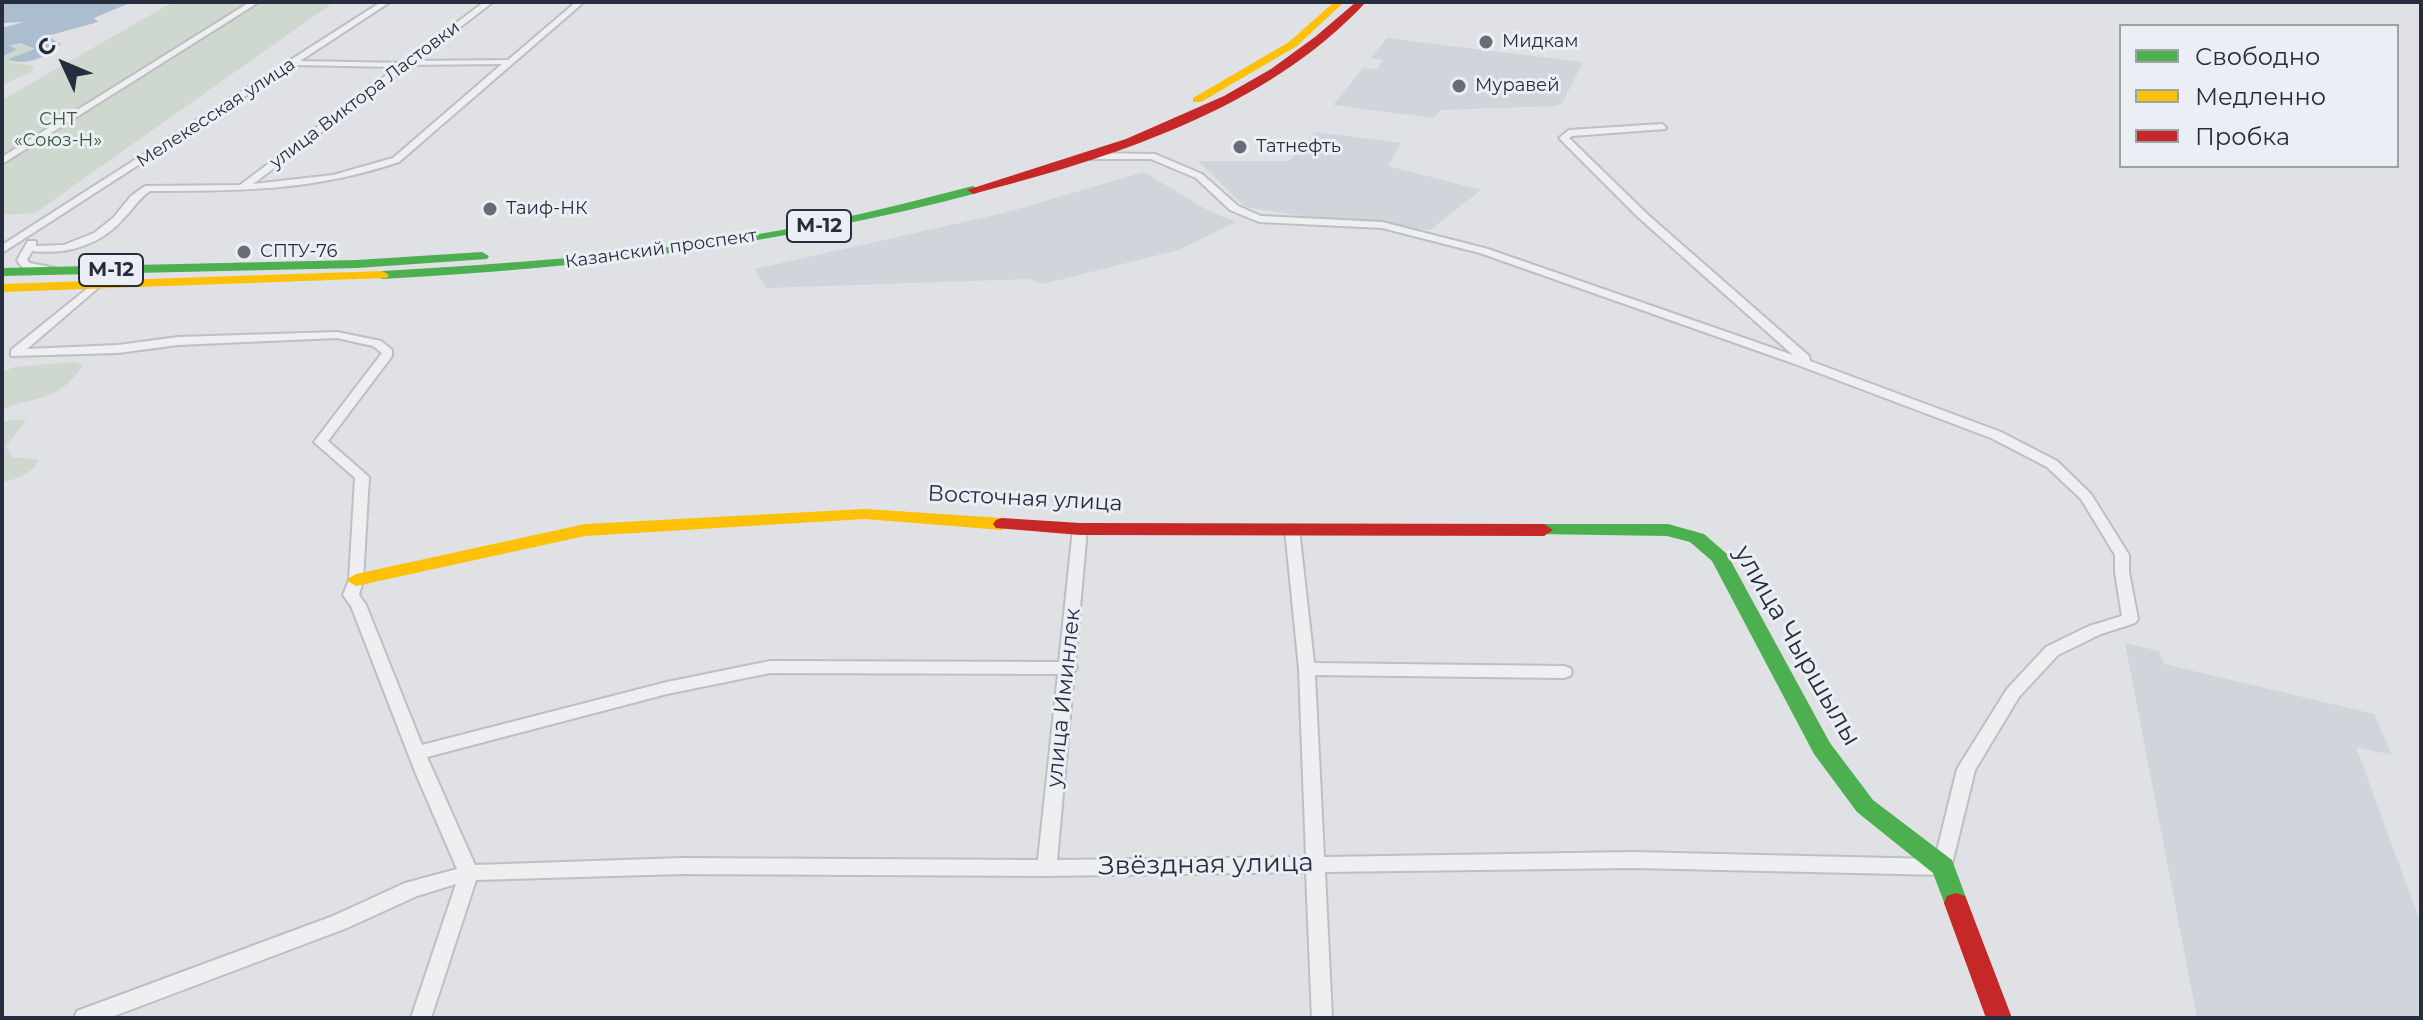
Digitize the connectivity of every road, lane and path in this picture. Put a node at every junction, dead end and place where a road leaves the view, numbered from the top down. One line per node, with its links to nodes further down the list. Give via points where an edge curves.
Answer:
1 (255, 2): 12 (street)
2 (386, 2): 8 (street, Мелекесская улица)
3 (489, 2): 9 (street, улица Виктора Ластовки)
4 (580, 2): 7 (street)
5 (1339, 2): 17 (main road, Казанский проспект / М-12, via 1270,60 1167,114 1018,166 842,209 522,253 357,264)
6 (1361, 2): 11 (main road, Казанский проспект / М-12, via 1312,49 1258,84 1189,119)
7 (509, 62): 9 (street); 13 (street, via 396,160 323,181)
8 (293, 63): 9 (street); 14 (street, Мелекесская улица)
9 (405, 64): 13 (street, улица Виктора Ластовки)
10 (1662, 127): 21 (street, via 1569,133 1564,138 1607,183)
11 (1090, 156): 19 (main road, Казанский проспект / М-12, via 978,190 845,221 611,258 350,279); 21 (street, via 1152,156 1199,176 1234,208 1259,219 1382,225 1484,251)
12 (2, 161)
13 (242, 188): 15 (street, via 148,188 137,194 115,224 76,247 52,252)
14 (45, 223): 15 (street); 16 (street, Мелекесская улица)
15 (29, 248): 17 (street, via 22,260 26,265)
16 (2, 250)
17 (54, 271): 18 (main road, Казанский проспект / М-12)
18 (2, 272)
19 (94, 286): 20 (main road, Казанский проспект / М-12); 25 (street, via 15,353 337,335 377,343 388,353 321,442 362,477)
20 (2, 288)
21 (1814, 367): 31 (street, via 1996,435 2052,464 2086,497 2122,555 2130,619 2052,651 2013,693 1966,769)
22 (1080, 529): 23 (main road, Восточная улица); 25 (main road, Восточная улица, via 865,514 585,530); 26 (street, улица Иминлек)
23 (1292, 529): 24 (main road, Восточная улица, via 1668,530); 27 (street)
24 (1697, 538): 31 (main road, улица Чыршылы, via 1720,558 1822,748 1865,806)
25 (356, 580): 29 (street, via 351,595)
26 (1069, 668): 29 (street, via 770,667 667,688); 32 (street, улица Иминлек)
27 (1307, 669): 28 (street); 30 (street)
28 (1564, 672)
29 (418, 753): 33 (street)
30 (1316, 862): 31 (street, Звёздная улица, via 1633,860); 32 (street, Звёздная улица); 36 (street)
31 (1943, 867): 37 (main road)
32 (1047, 868): 33 (street, Звёздная улица, via 682,866)
33 (469, 873): 34 (street, Звёздная улица, via 412,889 340,922); 35 (street)
34 (84, 1018)
35 (421, 1018)
36 (1322, 1018)
37 (1999, 1018)

